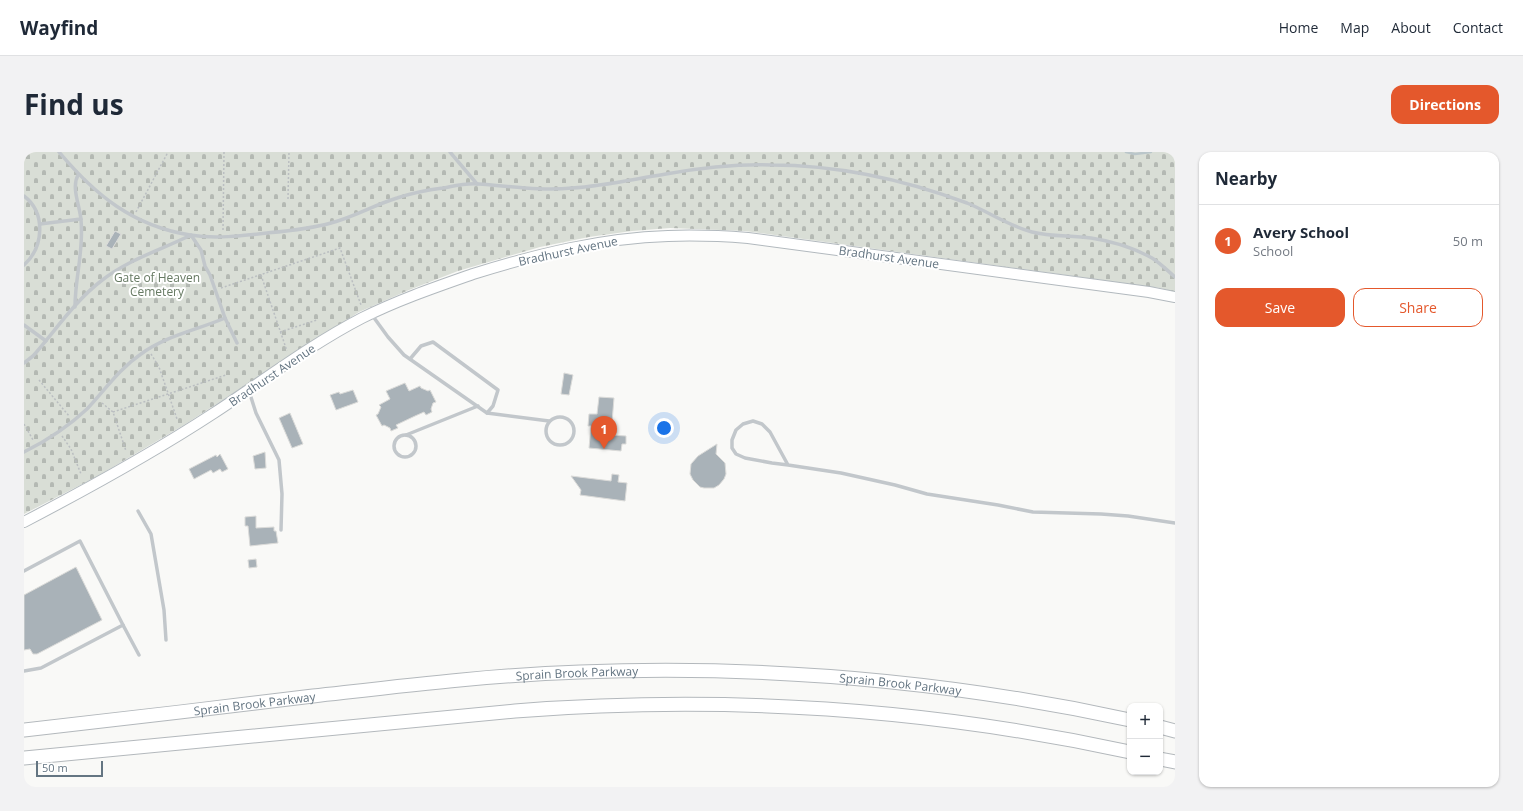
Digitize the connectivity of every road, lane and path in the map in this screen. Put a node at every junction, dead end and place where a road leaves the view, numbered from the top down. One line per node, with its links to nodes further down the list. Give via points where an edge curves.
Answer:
1 (59, 152): 6 (lane)
2 (168, 152): 10 (path)
3 (224, 152): 14 (path)
4 (289, 152): 9 (path)
5 (450, 152): 7 (lane)
6 (78, 175): 10 (lane, via 105,199); 11 (lane, via 74,182)
7 (477, 184): 14 (lane, via 465,184 397,198 332,223 309,228); 17 (lane, via 525,189 602,186 692,170 746,165 773,164 842,170 930,190 967,203 1032,232 1108,241 1154,260)
8 (24, 196): 12 (lane, via 36,209)
9 (288, 199)
10 (133, 216): 13 (lane, via 149,224)
11 (81, 218): 12 (lane); 21 (lane, via 82,256)
12 (40, 224): 15 (lane, via 35,251)
13 (192, 235): 14 (lane); 18 (lane, via 201,250); 21 (lane, via 138,258 102,280)
14 (223, 237)
15 (24, 265)
16 (261, 275): 18 (path); 20 (path, via 340,248); 26 (path)
17 (1175, 277)
18 (216, 290): 23 (lane)
19 (1175, 297): 22 (main road, Bradhurst Avenue, via 748,238 703,235 613,241 530,257 425,291)
20 (361, 305)
21 (75, 307): 27 (lane)
22 (372, 314): 31 (lane); 35 (main road, Bradhurst Avenue, via 314,346)
23 (225, 318): 28 (lane); 29 (lane, via 165,340)
24 (317, 320): 26 (path)
25 (24, 325): 27 (lane)
26 (280, 332): 30 (path)
27 (46, 341): 32 (lane)
28 (237, 343)
29 (147, 350): 36 (path, via 159,367); 37 (lane, via 121,371)
30 (287, 351)
31 (410, 359): 38 (lane); 40 (lane, via 421,346 433,342 498,390 493,406)
32 (24, 363)
33 (226, 375): 36 (path)
34 (39, 380): 42 (path)
35 (249, 390): 53 (main road, Bradhurst Avenue, via 152,452); 55 (lane, via 256,413 279,460 282,494)
36 (168, 394): 39 (path); 41 (path)
37 (96, 398): 39 (path); 42 (lane)
38 (478, 406): 40 (lane); 46 (lane)
39 (112, 412): 48 (path)
40 (487, 413): 43 (lane)
41 (177, 419)
42 (73, 420): 45 (lane)
43 (549, 421): 43 (lane, via 557,417 570,420 574,428 570,442 556,445 548,440 545,430)
44 (24, 424): 47 (path)
45 (59, 432): 47 (lane); 51 (path, via 71,449)
46 (406, 435): 46 (lane, via 398,437 393,446 395,453 405,458 412,455 416,449 415,441)
47 (37, 445): 49 (lane)
48 (126, 451)
49 (24, 452)
50 (788, 465): 50 (lane, via 745,458 736,454 732,448 736,430 743,424 753,421 762,424 770,432); 54 (lane, via 841,473 927,494 1033,512 1108,514)
51 (81, 474)
52 (138, 512): 58 (lane, via 152,534)
53 (24, 522)
54 (1175, 523)
55 (281, 530)
56 (24, 571): 57 (lane, via 80,541)
57 (123, 625): 59 (lane); 60 (lane, via 41,668)
58 (166, 640)
59 (139, 655)
60 (24, 671)
61 (1127, 719): 63 (highway, Sprain Brook Parkway, via 1022,700 898,683 769,673 642,670 450,681)
62 (1163, 728): 64 (highway)
63 (24, 730)
64 (1175, 730)
65 (1127, 751): 66 (highway, via 1023,732 897,715 770,706 668,704 515,711)
66 (24, 758)
67 (1163, 760): 68 (highway)
68 (1175, 762)

